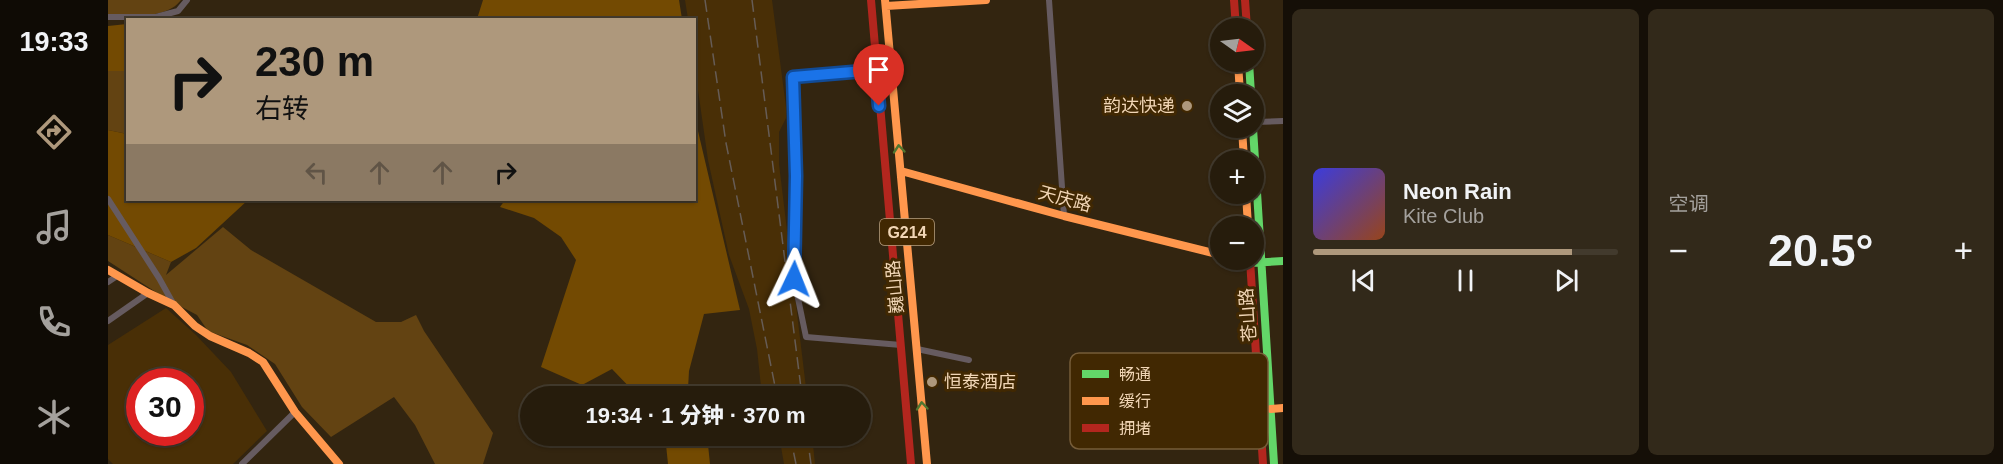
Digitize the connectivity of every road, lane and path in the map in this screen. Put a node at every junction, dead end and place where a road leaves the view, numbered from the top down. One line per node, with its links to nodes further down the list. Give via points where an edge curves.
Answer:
1 (187, 0): 9 (street, via 178,11 156,17)
2 (871, 0): 12 (main road, 巍山路 / G214)
3 (974, 0): 4 (main road); 8 (main road)
4 (986, 0)
5 (1049, 0): 18 (street)
6 (1234, 0): 10 (main road)
7 (1245, 0): 11 (main road)
8 (886, 3): 16 (main road, 巍山路 / G214, one-way to 8)
9 (108, 17)
10 (1235, 18)
11 (1246, 18)
12 (876, 70): 31 (main road, 巍山路 / G214); 31 (street, via 793,77 794,279 806,337)
13 (1283, 121): 14 (street)
14 (1264, 122)
15 (1254, 138): 19 (main road, 苍山路)
16 (901, 171): 18 (main road, 天庆路); 32 (main road, 巍山路 / G214)
17 (108, 199): 29 (street)
18 (1064, 216): 20 (main road, 天庆路)
19 (1258, 216)
20 (1210, 252)
21 (1283, 261): 22 (main road)
22 (1264, 262)
23 (108, 270): 26 (main road)
24 (1251, 270): 33 (main road, 苍山路)
25 (1262, 270): 34 (main road, 苍山路)
26 (117, 276): 27 (street); 28 (main road)
27 (108, 282)
28 (148, 293): 29 (main road); 30 (street)
29 (174, 305): 39 (main road, via 210,336 263,362)
30 (108, 321)
31 (901, 345): 32 (main road); 43 (main road, 巍山路 / G214)
32 (917, 349): 35 (street); 44 (main road, 巍山路 / G214, one-way to 32)
33 (1256, 353)
34 (1267, 353)
35 (969, 360)
36 (1268, 365): 38 (main road, 苍山路)
37 (1283, 408): 38 (main road)
38 (1271, 409): 46 (main road, 苍山路)
39 (295, 412): 41 (street); 42 (main road)
40 (1262, 449): 45 (main road, 苍山路)
41 (242, 464)
42 (339, 464)
43 (911, 464)
44 (927, 464)
45 (1263, 464)
46 (1274, 464)

